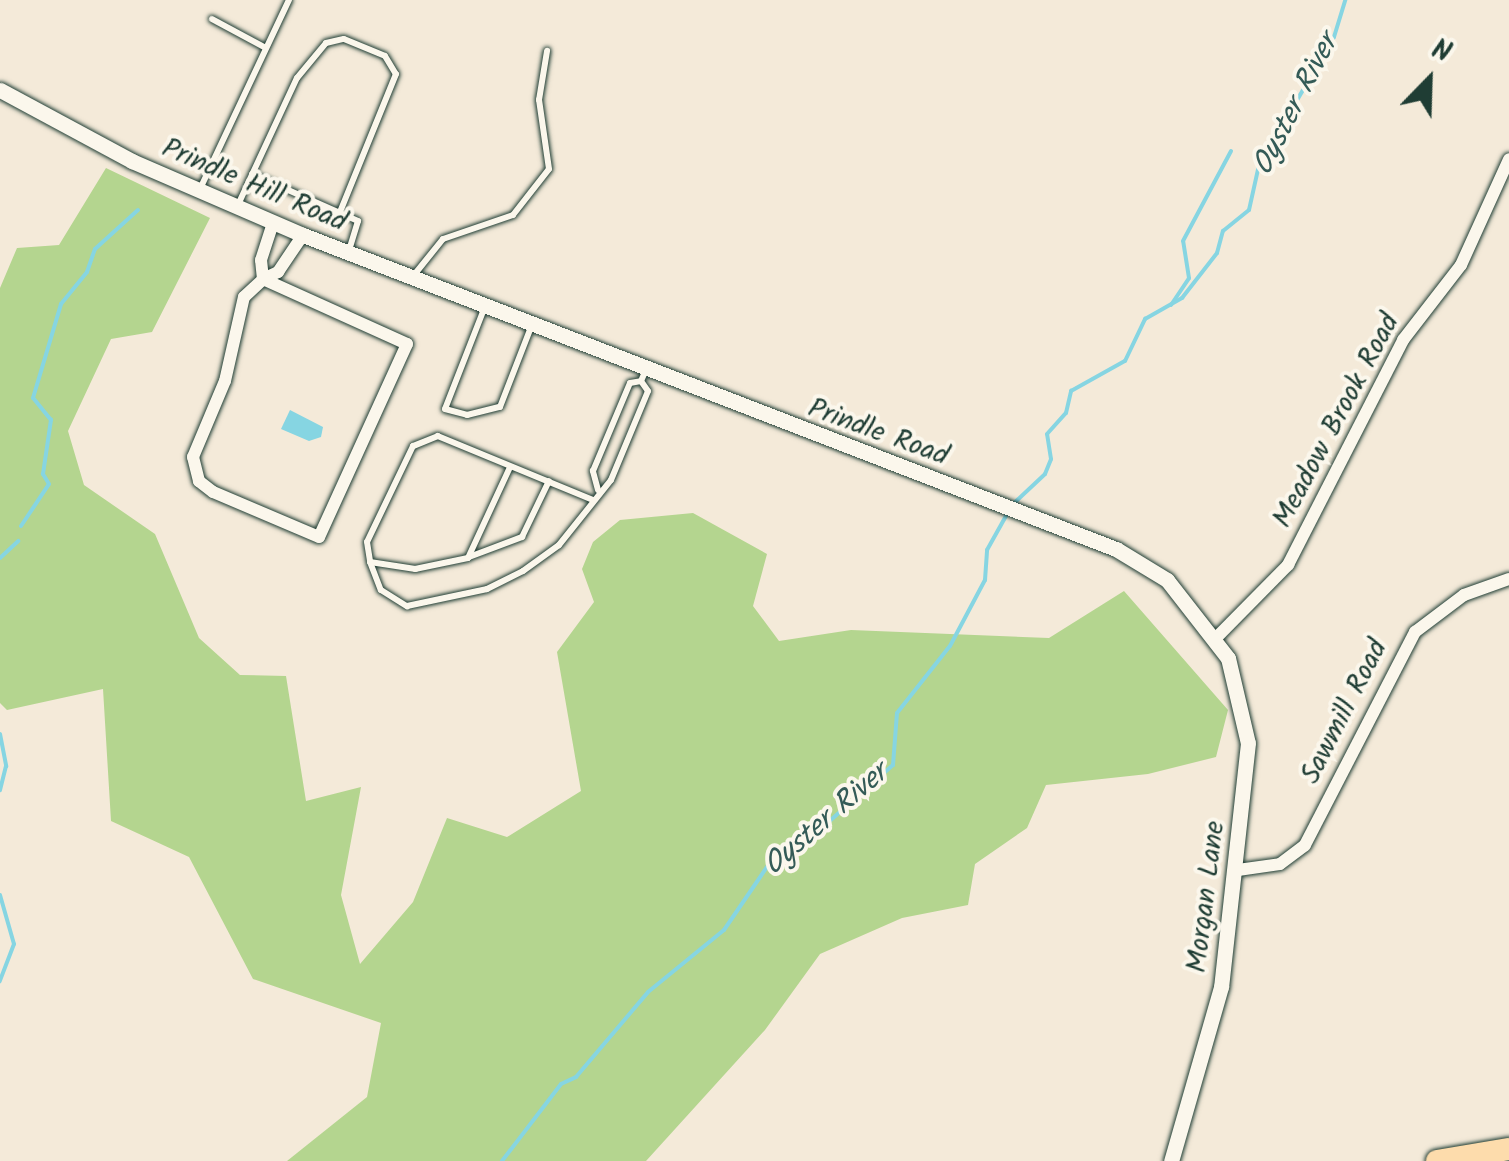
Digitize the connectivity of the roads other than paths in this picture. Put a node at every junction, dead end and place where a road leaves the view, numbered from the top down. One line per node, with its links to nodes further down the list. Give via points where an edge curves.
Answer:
1 (289, 0): 3 (lane)
2 (212, 19): 3 (lane)
3 (264, 47): 8 (lane)
4 (546, 51): 15 (lane, via 538,100 549,169 514,215 442,239)
5 (0, 90): 8 (street, Prindle Hill Road)
6 (1509, 160): 26 (street, Meadow Brook Road, via 1461,264 1403,340 1288,565)
7 (252, 174): 9 (lane); 10 (lane); 10 (lane, via 310,60 331,40 361,42 386,56 395,79)
8 (200, 190): 9 (street, Prindle Hill Road)
9 (237, 207): 11 (street, Prindle Hill Road)
10 (340, 212): 13 (lane, via 358,220)
11 (273, 222): 12 (street, Prindle Hill Road); 14 (street, via 260,260)
12 (303, 235): 13 (street, Prindle Hill Road); 14 (street, via 278,272)
13 (348, 254): 15 (street, Prindle Hill Road)
14 (263, 279): 14 (street, via 235,318 225,381 194,464 199,481 213,492 319,537 407,344)
15 (411, 280): 16 (street, Prindle Hill Road)
16 (490, 311): 17 (street, Prindle Road); 17 (lane, via 446,409 468,415 500,407)
17 (530, 327): 18 (street, Prindle Road)
18 (643, 376): 21 (lane, via 648,391 612,480); 21 (lane, via 630,383 593,472); 26 (street, Prindle Road, via 1026,514 1152,568)
19 (510, 467): 20 (lane); 23 (lane); 24 (lane, via 438,436 413,446 368,542)
20 (549, 481): 22 (lane); 23 (lane, via 522,537)
21 (598, 490): 22 (lane)
22 (593, 500): 24 (lane, via 559,544 487,589 407,606 380,590)
23 (468, 558): 24 (lane, via 415,569)
24 (370, 562)
25 (1509, 579): 27 (street, Sawmill Road, via 1464,595 1415,632 1305,845 1280,864)
26 (1216, 638): 27 (street, Morgan Lane, via 1246,716)
27 (1238, 870): 29 (street, Morgan Lane, via 1221,987)
28 (1509, 1149): 30 (highway)
29 (1172, 1158)
30 (1436, 1161)

